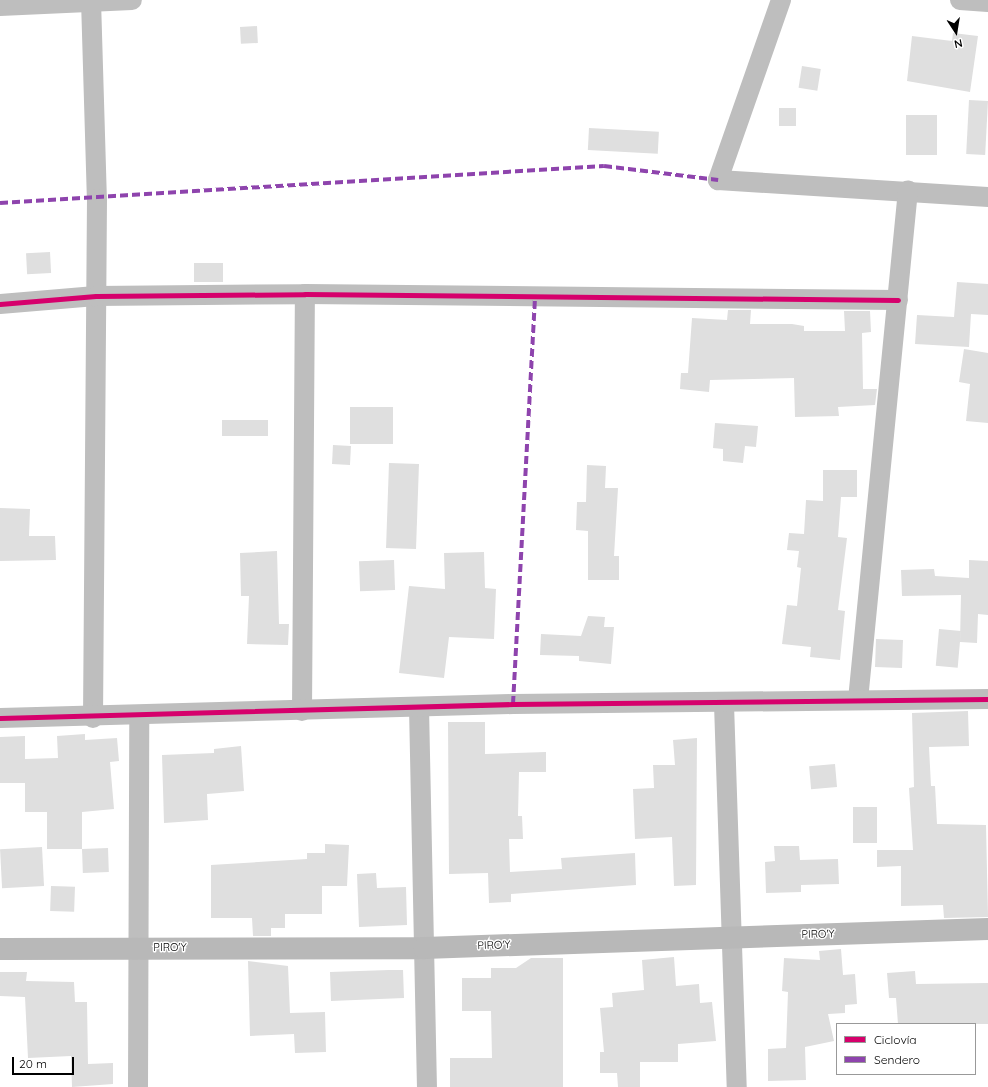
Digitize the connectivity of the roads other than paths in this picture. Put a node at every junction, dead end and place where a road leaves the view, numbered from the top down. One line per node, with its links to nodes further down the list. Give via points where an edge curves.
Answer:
1 (132, 0): 4 (street)
2 (781, 0): 7 (street, via 718,180)
3 (960, 0): 5 (street)
4 (91, 2): 6 (street); 10 (street)
5 (988, 2)
6 (0, 6)
7 (908, 190): 8 (street); 11 (street)
8 (988, 197)
9 (304, 294): 10 (street); 11 (street); 17 (street)
10 (96, 296): 12 (street); 20 (street)
11 (898, 300): 14 (street)
12 (0, 304)
13 (988, 699): 14 (street)
14 (858, 700): 15 (street)
15 (724, 704): 16 (street); 22 (street)
16 (419, 707): 17 (street); 24 (street)
17 (302, 710): 18 (street)
18 (139, 717): 20 (street); 23 (street)
19 (0, 718): 20 (street)
20 (94, 718)
21 (988, 929): 22 (main road, PIRO'Y)
22 (731, 935): 24 (main road, PIRO'Y); 28 (street)
23 (136, 947): 24 (main road, PIRO'Y); 25 (main road, PIRO'Y); 26 (street)
24 (424, 948): 27 (street)
25 (0, 949)
26 (138, 1087)
27 (427, 1087)
28 (737, 1087)

